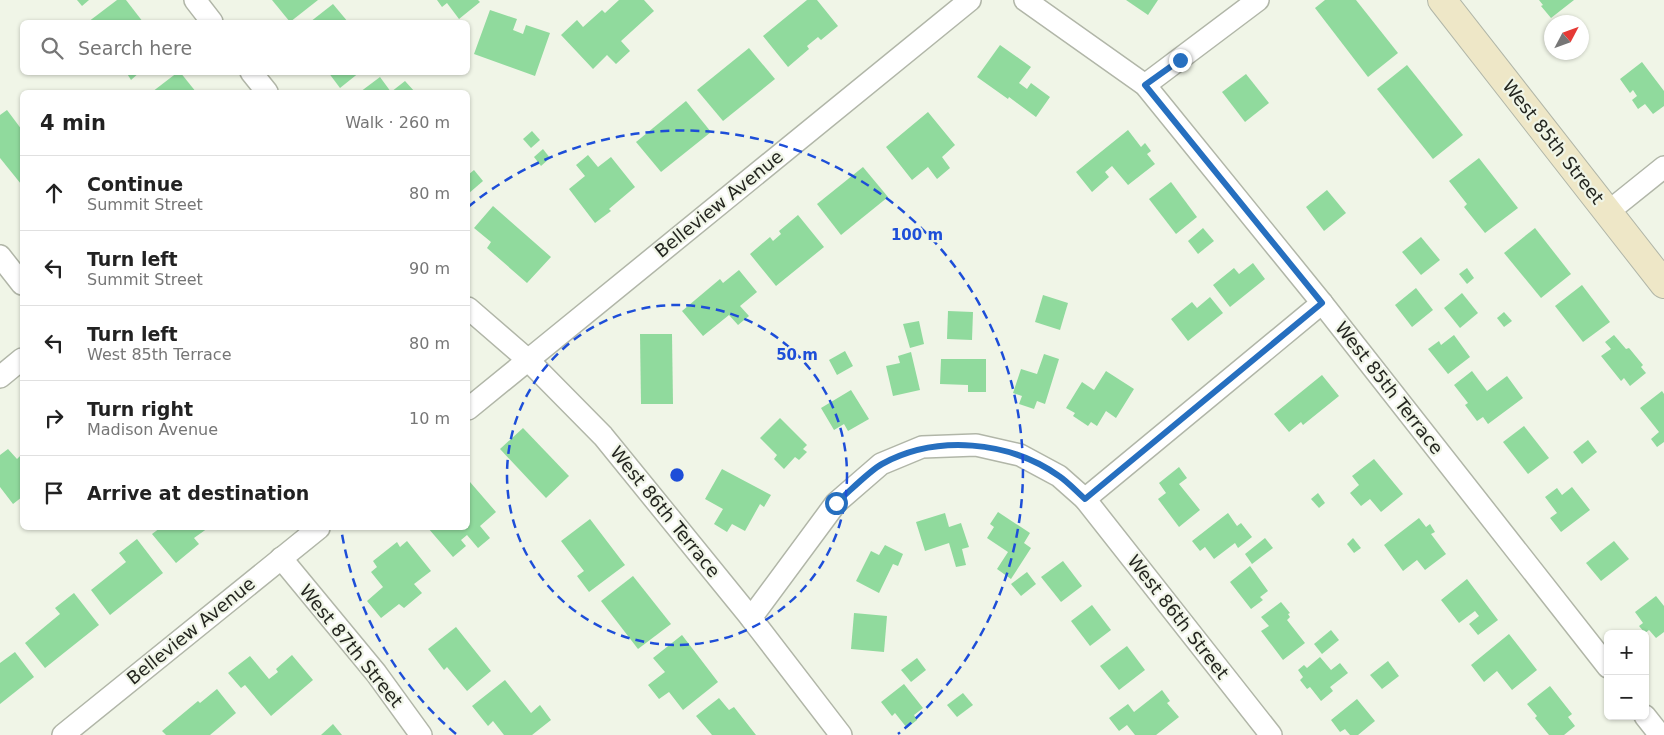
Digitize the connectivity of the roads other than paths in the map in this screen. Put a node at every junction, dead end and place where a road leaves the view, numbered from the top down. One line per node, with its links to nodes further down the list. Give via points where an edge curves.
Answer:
1 (195, 0): 6 (street)
2 (970, 0): 17 (street, Belleview Avenue)
3 (1025, 0): 8 (street, West 85th Terrace)
4 (1258, 0): 8 (street)
5 (1442, 0): 11 (main road, West 85th Street)
6 (210, 20)
7 (253, 75): 9 (street)
8 (1145, 85): 15 (street, West 85th Terrace)
9 (265, 90)
10 (1664, 167): 11 (street)
11 (1608, 212): 14 (main road, West 85th Street)
12 (0, 256): 13 (street)
13 (20, 281)
14 (1664, 284)
15 (1322, 303): 21 (street); 25 (street, West 85th Terrace)
16 (470, 310): 17 (street, West 86th Terrace)
17 (528, 360): 20 (street, Belleview Avenue); 24 (street, West 86th Terrace, via 603,436)
18 (20, 361): 19 (street)
19 (0, 377)
20 (470, 406)
21 (1085, 499): 24 (street, West 86th Street, via 1060,476 1020,455 976,445 922,447 881,464 836,503); 30 (street, West 86th Street)
22 (316, 530): 23 (street, Belleview Avenue)
23 (281, 558): 27 (street, Belleview Avenue); 28 (street, West 87th Street, via 376,673)
24 (751, 618): 29 (street, West 86th Terrace)
25 (1604, 662)
26 (1648, 720): 31 (street)
27 (63, 735)
28 (421, 735)
29 (841, 735)
30 (1271, 735)
31 (1660, 735)

